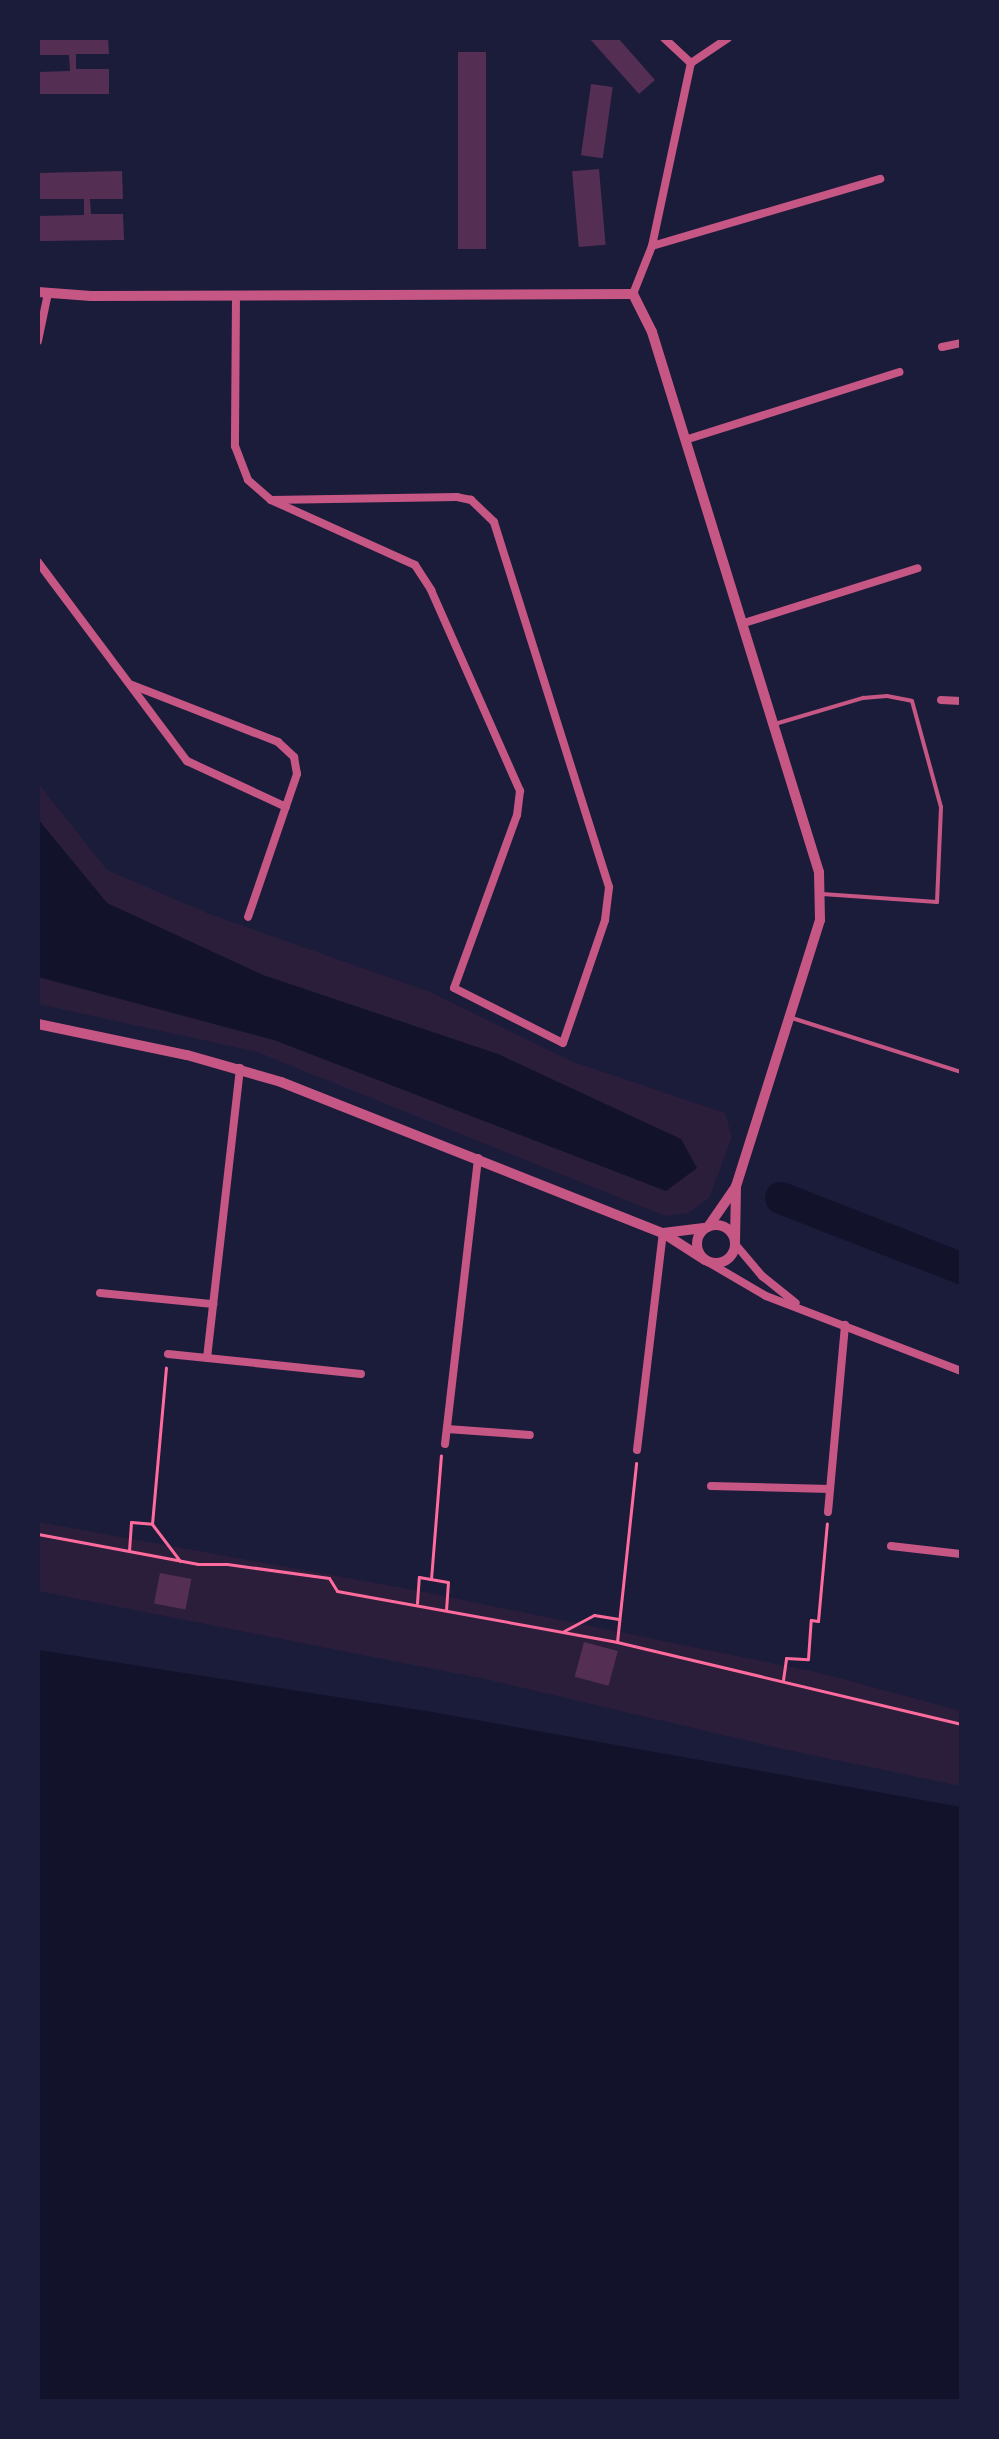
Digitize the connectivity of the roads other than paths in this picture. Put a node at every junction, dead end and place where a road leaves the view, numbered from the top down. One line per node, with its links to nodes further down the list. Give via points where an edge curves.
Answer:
1 (664, 38): 3 (street)
2 (728, 38): 3 (street)
3 (691, 63): 5 (street)
4 (880, 179): 5 (street)
5 (652, 246): 7 (street)
6 (43, 292): 8 (street); 9 (street)
7 (633, 294): 8 (street); 13 (street, via 652,332)
8 (236, 295): 14 (street, via 235,446 248,480)
9 (38, 341)
10 (961, 343): 11 (street)
11 (942, 347)
12 (900, 372): 13 (street)
13 (685, 440): 17 (street)
14 (271, 500): 14 (street, via 403,558 424,576 520,791 517,815 454,988 563,1043 605,920 609,887 494,522 471,500 457,497)
15 (38, 562): 18 (street)
16 (918, 568): 17 (street)
17 (744, 623): 21 (street)
18 (130, 684): 22 (street, via 192,766); 22 (street, via 287,748 297,774)
19 (941, 700): 20 (street)
20 (961, 701)
21 (775, 724): 23 (street, via 812,845); 23 (lane, via 863,698 912,701 933,777 941,807 937,902)
22 (286, 807): 24 (street)
23 (821, 894): 25 (street, via 820,920)
24 (248, 917)
25 (790, 1018): 28 (lane); 30 (street)
26 (38, 1024): 27 (street)
27 (240, 1068): 29 (street); 36 (street)
28 (961, 1072)
29 (478, 1158): 32 (street); 43 (street)
30 (736, 1186): 31 (street); 33 (street)
31 (707, 1227): 32 (street); 33 (street, via 722,1226); 34 (street, via 696,1243)
32 (663, 1233): 34 (street); 46 (street)
33 (735, 1243): 34 (street, via 726,1261); 37 (street, via 762,1276)
34 (707, 1261): 37 (street, via 766,1296)
35 (100, 1293): 36 (street)
36 (213, 1304): 40 (street)
37 (803, 1308): 38 (street)
38 (845, 1325): 41 (street); 48 (street)
39 (168, 1354): 40 (street)
40 (207, 1358): 42 (street)
41 (961, 1371)
42 (361, 1374)
43 (447, 1429): 44 (street); 45 (street)
44 (530, 1435)
45 (445, 1444)
46 (637, 1450)
47 (711, 1486): 48 (street)
48 (830, 1489): 49 (street)
49 (828, 1512)
50 (891, 1546): 51 (street)
51 (961, 1554)

